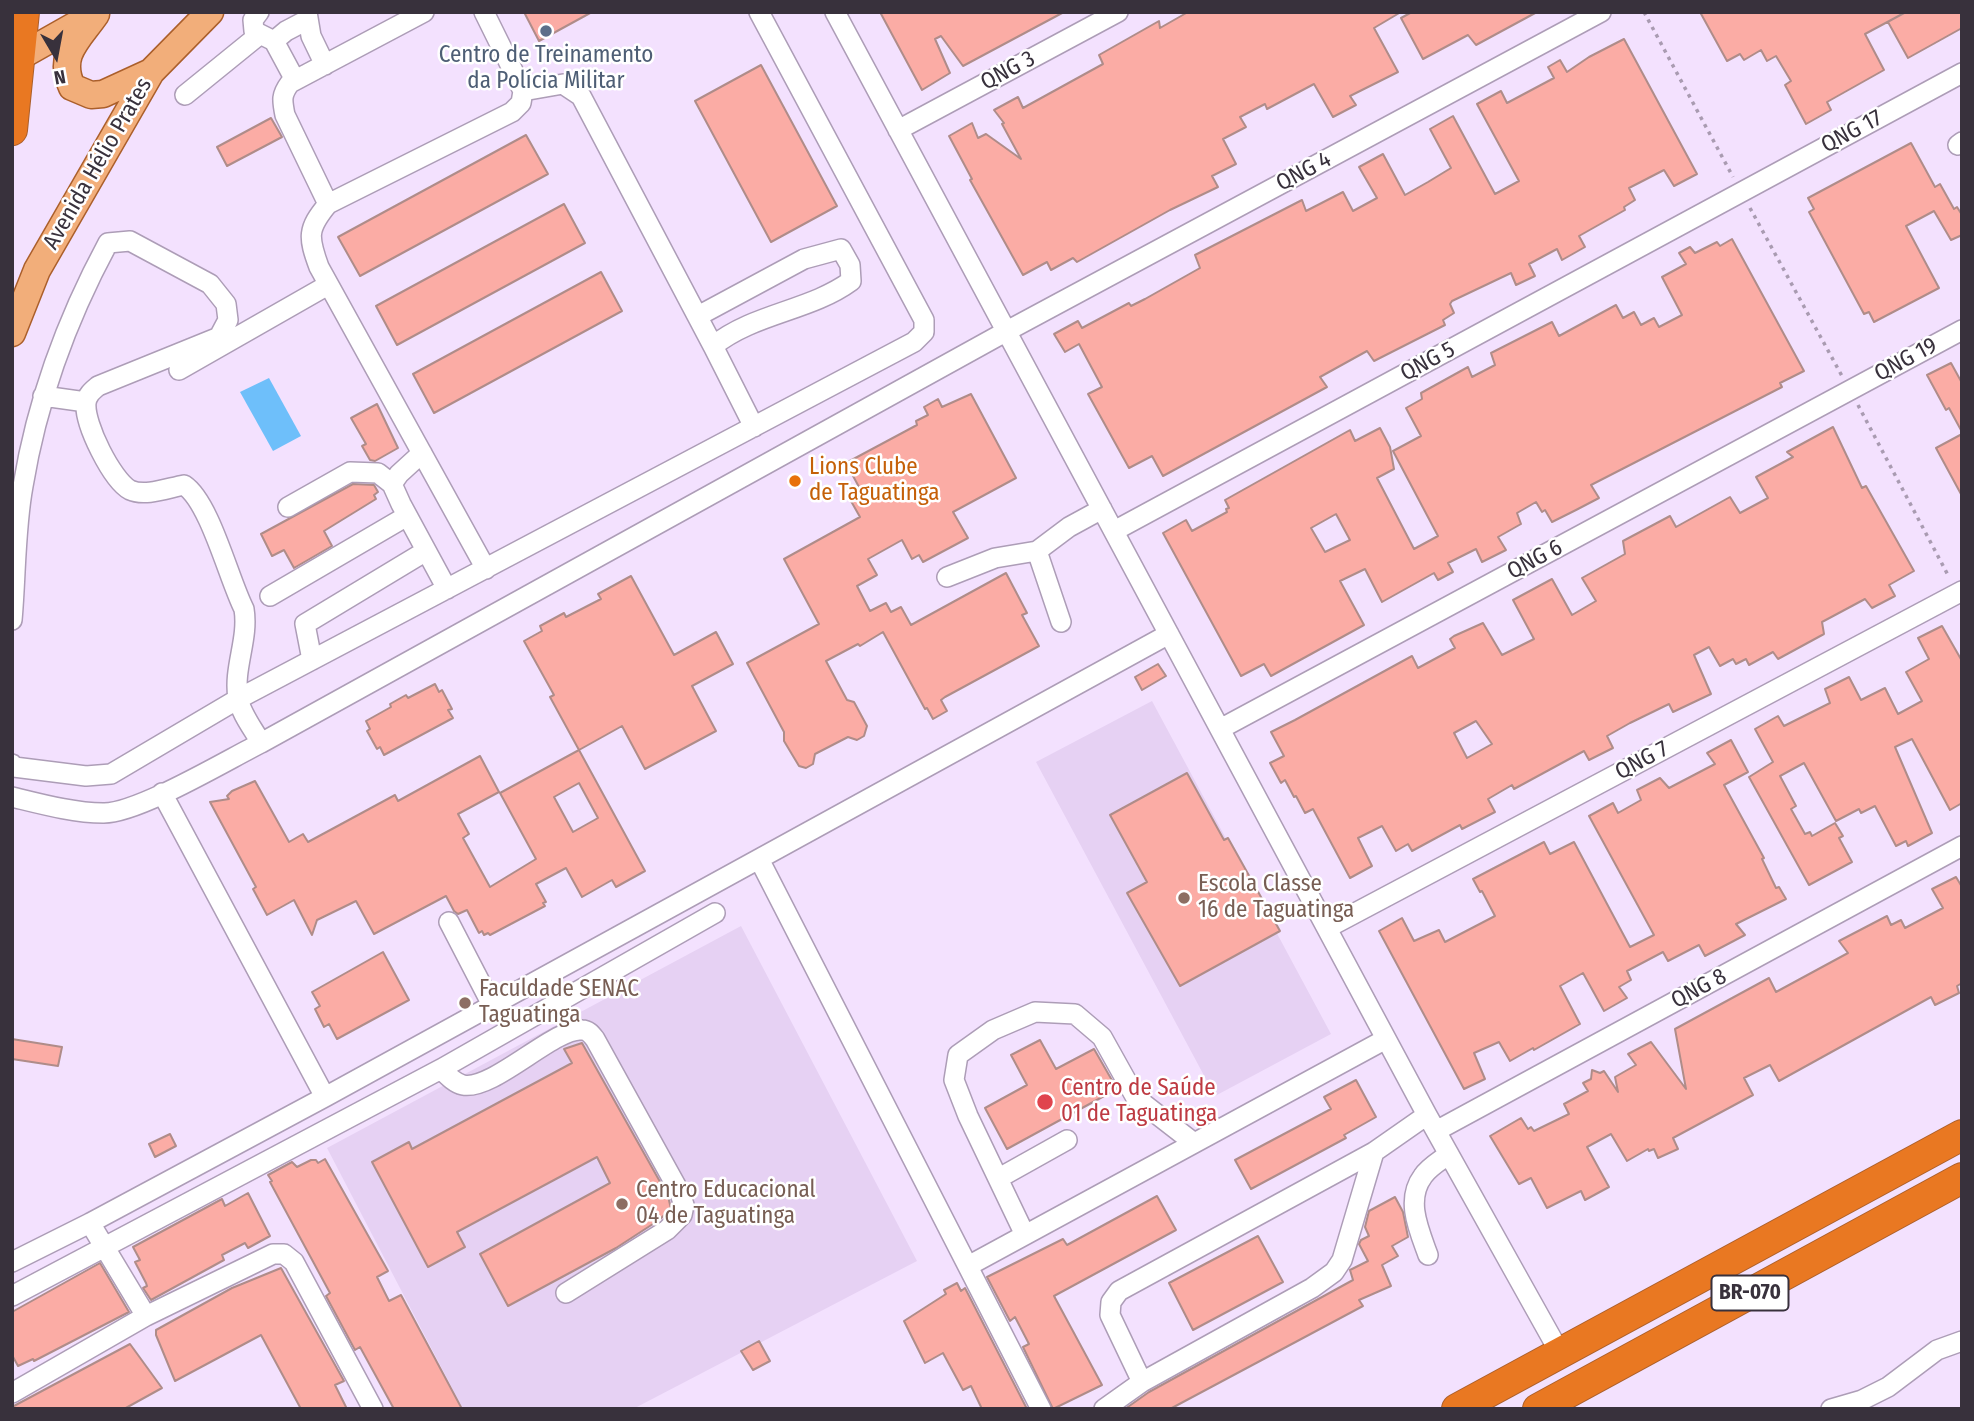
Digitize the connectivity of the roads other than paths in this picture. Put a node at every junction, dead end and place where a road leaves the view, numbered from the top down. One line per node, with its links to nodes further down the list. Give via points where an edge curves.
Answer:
1 (24, 12): 13 (highway)
2 (210, 12): 15 (main road, Avenida Hélio Prates)
3 (259, 12): 12 (street, via 252,27)
4 (424, 12): 14 (street)
5 (484, 12): 18 (street)
6 (759, 12): 34 (street, via 924,320 924,332 914,342)
7 (835, 12): 21 (street)
8 (1118, 12): 21 (street, QNG 3)
9 (1601, 12): 27 (street, QNG 4)
10 (97, 13): 13 (main road); 15 (main road, via 70,51 65,73 72,87 91,95 103,94)
11 (307, 16): 12 (street); 14 (street)
12 (267, 38): 17 (street); 19 (street)
13 (16, 60): 20 (highway)
14 (324, 65): 17 (street)
15 (150, 72): 28 (main road, Avenida Hélio Prates, via 37,270)
16 (1962, 73): 22 (street, QNG 17)
17 (295, 80): 23 (street, via 281,99 285,115)
18 (523, 91): 23 (street, via 521,103 512,112); 25 (street, via 563,84 581,96)
19 (185, 95)
20 (12, 130)
21 (898, 130): 27 (street)
22 (1742, 192): 40 (street, QNG 5)
23 (328, 204): 24 (street, via 314,221 309,241)
24 (328, 285): 30 (street); 35 (street)
25 (698, 316): 29 (street); 29 (street, via 804,259 841,249 850,265 851,281 835,292 758,320)
26 (1962, 330): 31 (street, QNG 19)
27 (1007, 331): 38 (street); 54 (street, QNG 4)
28 (12, 333)
29 (713, 346): 34 (street)
30 (179, 370)
31 (1850, 390): 53 (street, QNG 6)
32 (43, 397): 33 (street); 33 (street, via 84,288 108,243 130,241 210,284 226,304 229,320 219,337 98,386); 48 (street, via 22,487)
33 (86, 402): 52 (street, via 92,434 128,489 140,493 184,485 208,521 246,620)
34 (754, 427): 43 (street)
35 (422, 453): 36 (street); 43 (street)
36 (392, 484): 37 (street, via 378,473 350,472); 39 (street)
37 (288, 507)
38 (1102, 509): 40 (street); 42 (street)
39 (407, 516): 41 (street); 47 (street)
40 (1114, 531): 50 (street)
41 (426, 551): 45 (street); 51 (street, via 305,624)
42 (1037, 551): 44 (street, via 995,558); 49 (street)
43 (486, 569): 45 (street)
44 (947, 577)
45 (447, 589): 51 (street)
46 (1960, 592): 62 (street, QNG 7)
47 (270, 596)
48 (12, 620)
49 (1061, 622)
50 (1169, 634): 53 (street); 59 (street)
51 (312, 660): 52 (street)
52 (238, 699): 54 (street); 55 (street, via 111,774 86,776)
53 (1220, 729): 62 (street)
54 (261, 743): 56 (street, QNG 4)
55 (12, 764)
56 (162, 793): 57 (street, QNG 4, via 130,808 104,813); 66 (street)
57 (12, 797)
58 (1962, 846): 67 (street, QNG 8)
59 (759, 859): 63 (street); 80 (street)
60 (715, 913): 65 (street)
61 (449, 922): 63 (street)
62 (1326, 928): 64 (street)
63 (492, 1005): 66 (street)
64 (1386, 1039): 67 (street); 70 (street)
65 (441, 1069): 77 (street); 81 (street, via 454,1081 472,1085 579,1029 595,1039 684,1205 682,1215 667,1230)
66 (325, 1097): 75 (street)
67 (1431, 1123): 71 (street, QNG 8); 72 (street)
68 (1962, 1135): 85 (highway, BR-070)
69 (1067, 1140): 73 (street)
70 (1194, 1143): 73 (street, via 1136,1098 1102,1037 1075,1014 1035,1012 993,1030 958,1055 954,1080); 76 (street)
71 (1374, 1152): 86 (street, via 1342,1260 1334,1272); 86 (street, QNG 8, via 1119,1291 1110,1315)
72 (1448, 1154): 78 (street, via 1416,1188 1414,1215); 85 (street)
73 (999, 1178): 76 (street)
74 (1962, 1178): 92 (highway, BR-070)
75 (90, 1223): 77 (street); 79 (street)
76 (1025, 1235): 80 (street)
77 (104, 1249): 82 (street); 83 (street)
78 (1428, 1255)
79 (12, 1262)
80 (968, 1266): 89 (street)
81 (566, 1293)
82 (12, 1296)
83 (146, 1317): 87 (street); 88 (street, via 273,1254 284,1254 294,1262)
84 (1962, 1341): 93 (street, via 1937,1350 1888,1387)
85 (1560, 1353): 91 (highway, BR-070)
86 (1142, 1382): 90 (street)
87 (12, 1393)
88 (373, 1409)
89 (1041, 1409)
90 (1104, 1409)
91 (1457, 1409)
92 (1538, 1409)
93 (1832, 1409)

